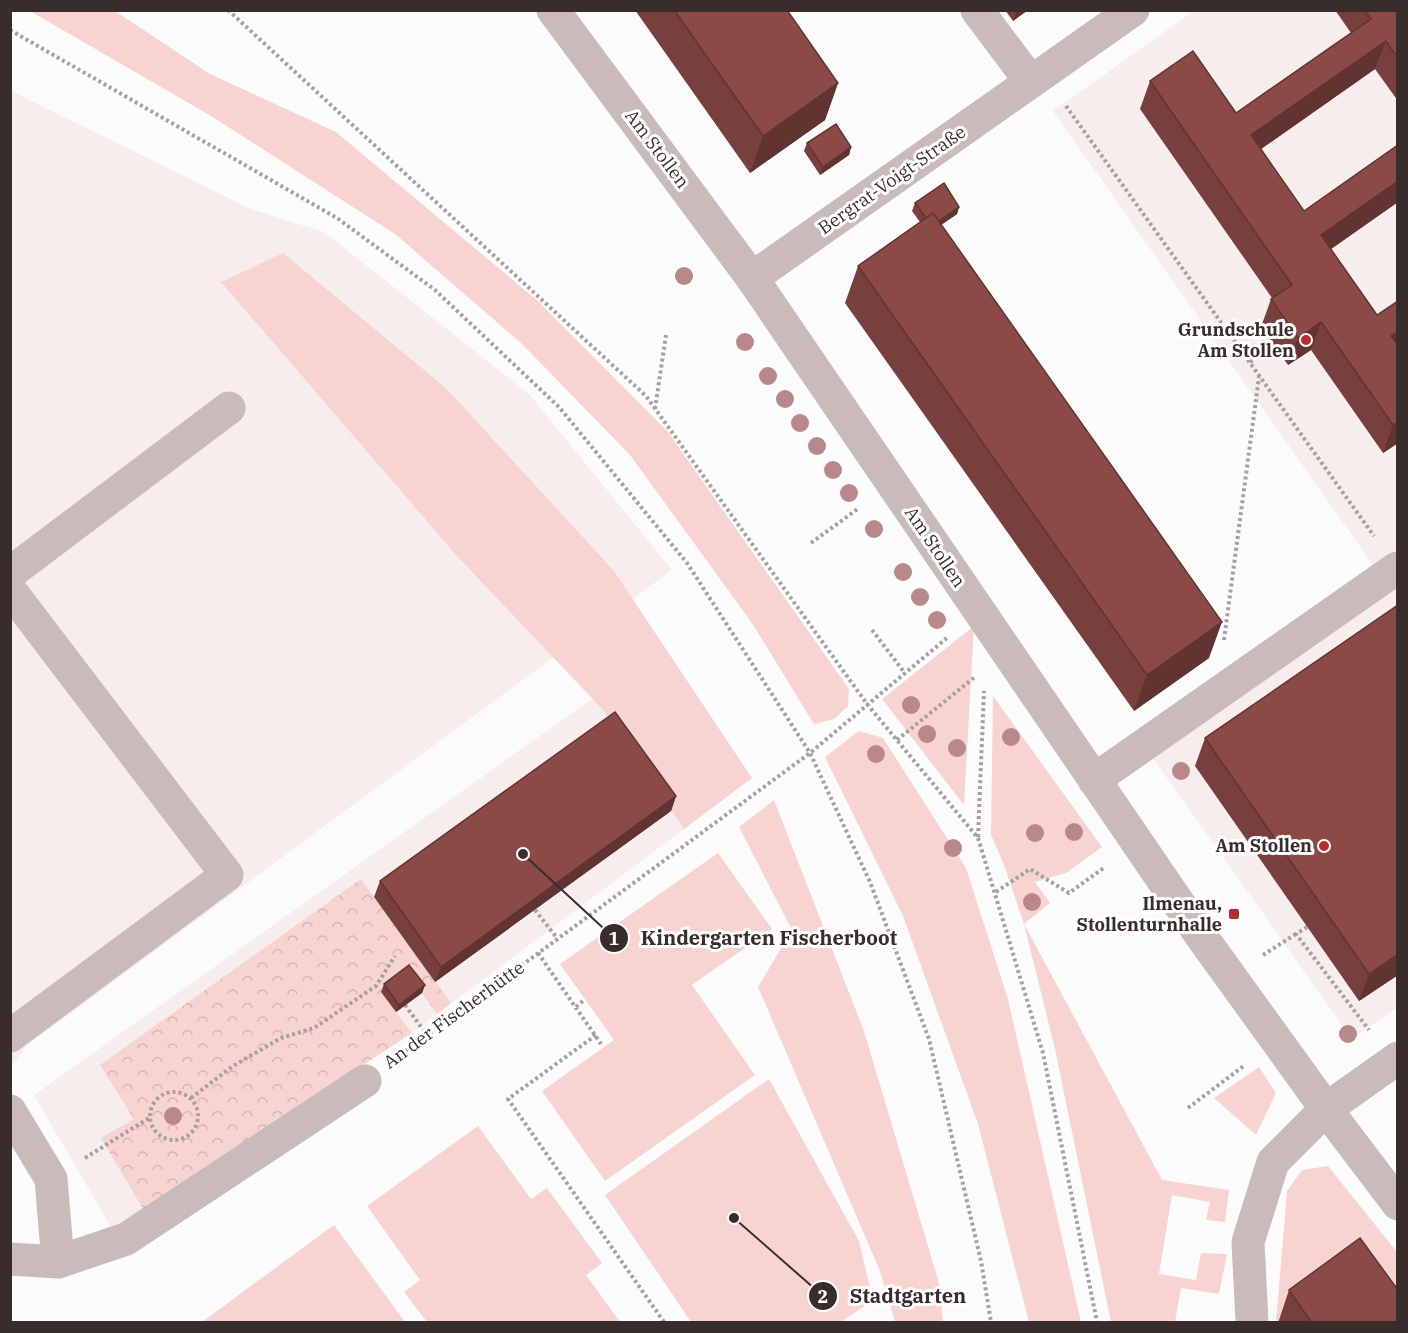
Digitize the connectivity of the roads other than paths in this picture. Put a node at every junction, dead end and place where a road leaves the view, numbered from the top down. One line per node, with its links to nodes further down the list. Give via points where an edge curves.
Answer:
1 (553, 10): 5 (street, Am Stollen)
2 (977, 10): 4 (street)
3 (1134, 10): 4 (street, Bergrat-Voigt-Straße)
4 (1031, 82): 5 (street, Bergrat-Voigt-Straße)
5 (752, 278): 10 (street, Am Stollen)
6 (229, 408): 8 (street)
7 (1397, 568): 10 (street)
8 (10, 573)
9 (10, 590): 11 (street, via 227,875)
10 (1094, 780): 14 (street, Am Stollen)
11 (10, 1036)
12 (1395, 1060): 14 (street)
13 (365, 1081): 18 (street, An der Fischerhütte, via 126,1239)
14 (1326, 1109): 16 (street, Am Stollen); 19 (street, via 1274,1162 1248,1242)
15 (10, 1110): 18 (street, via 51,1179)
16 (1398, 1204)
17 (10, 1259): 18 (street, An der Fischerhütte)
18 (58, 1262)
19 (1253, 1322)

